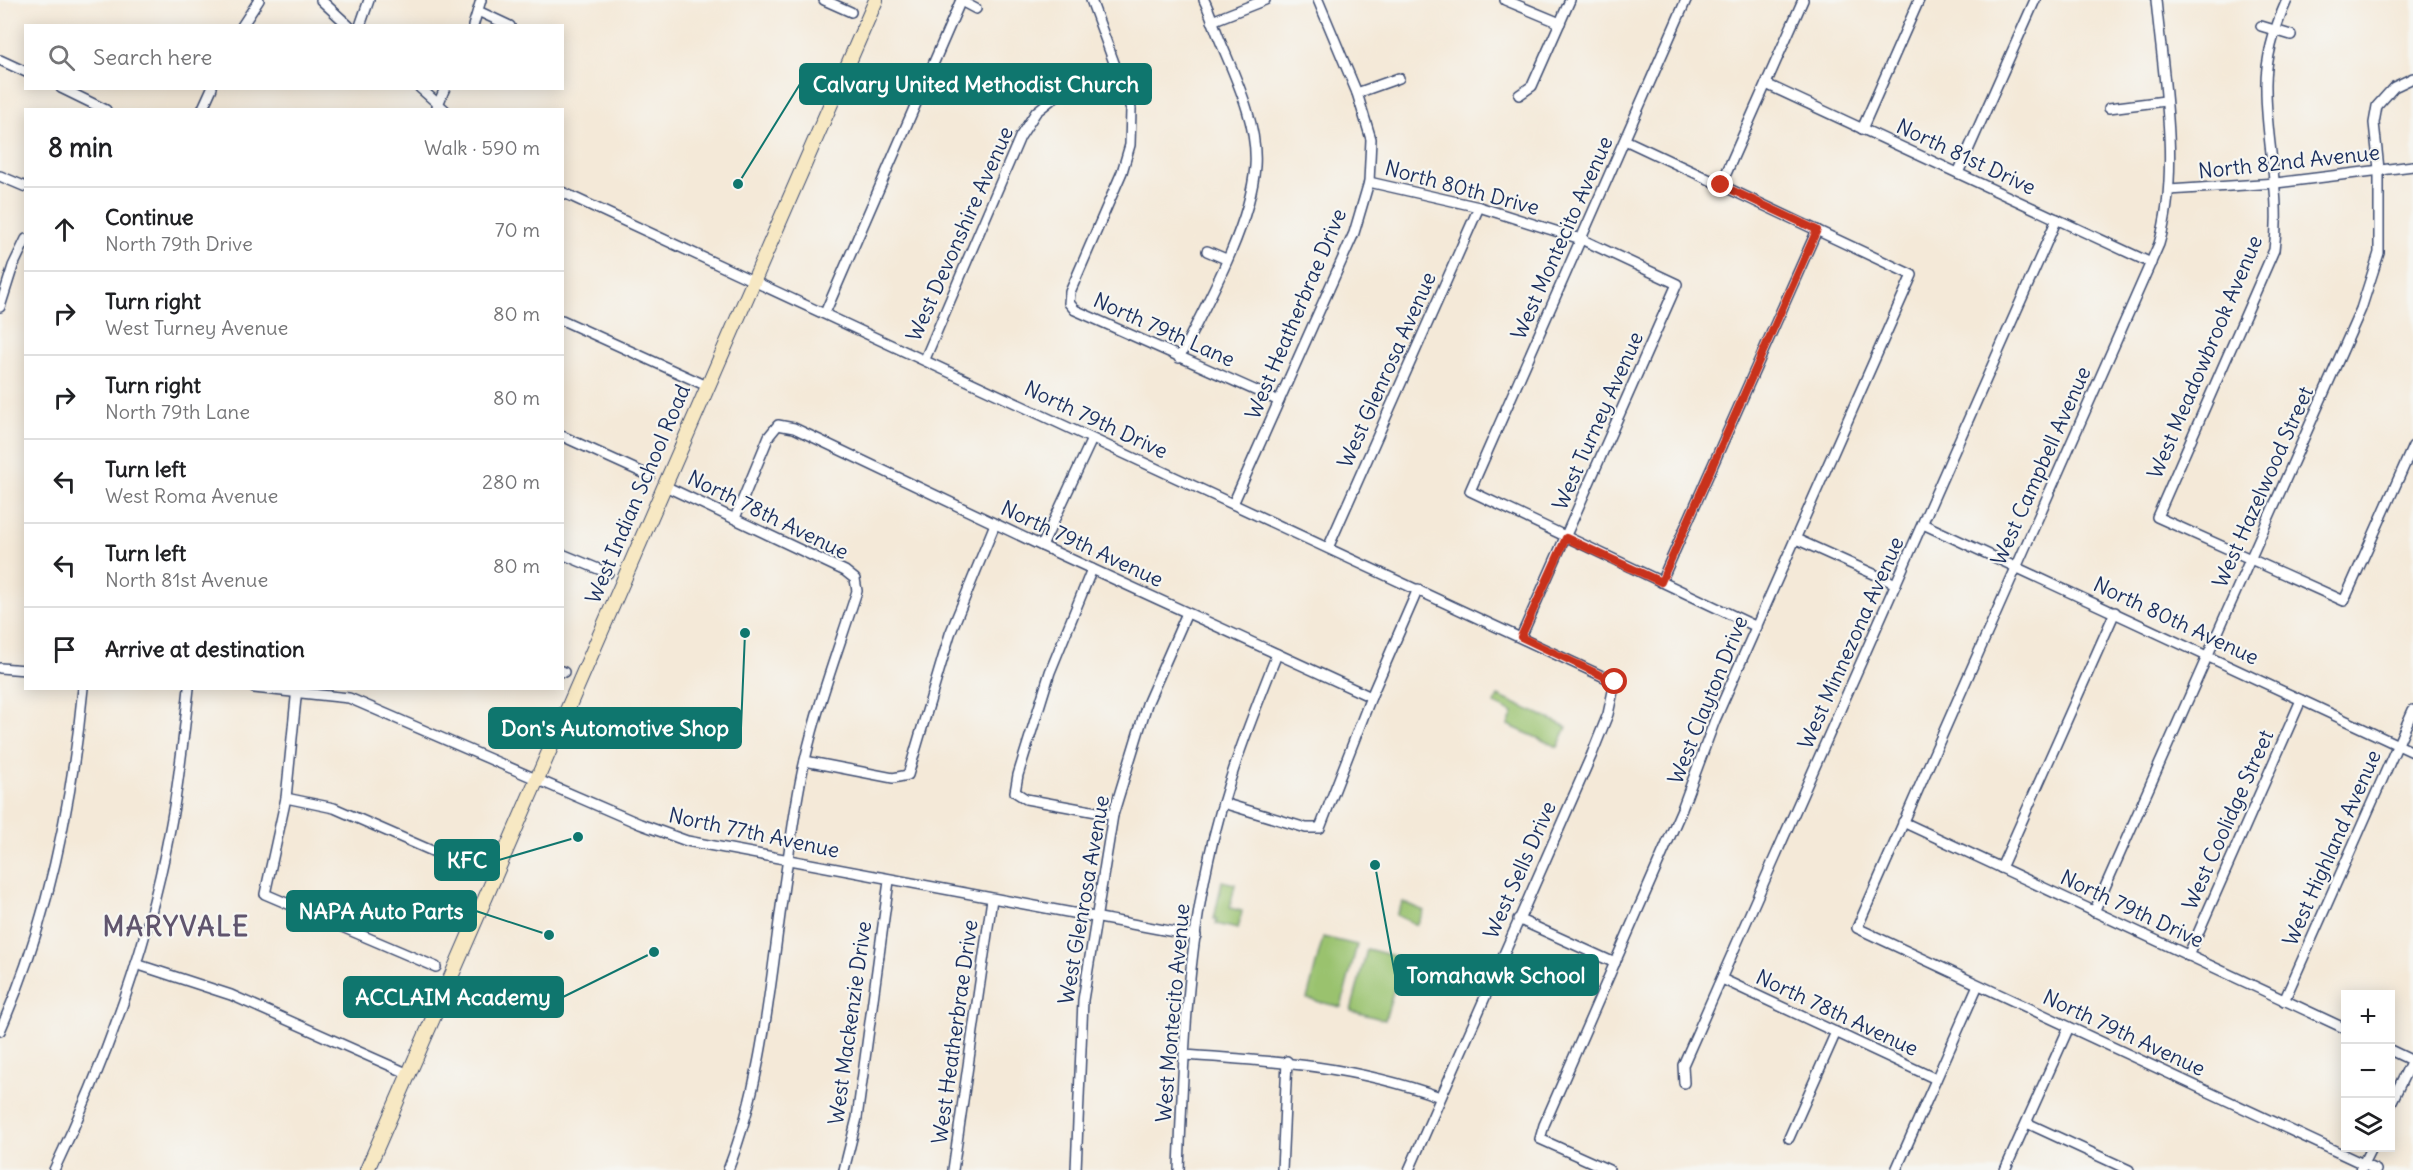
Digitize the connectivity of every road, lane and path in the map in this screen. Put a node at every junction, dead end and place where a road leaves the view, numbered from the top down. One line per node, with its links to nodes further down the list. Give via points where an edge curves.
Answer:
1 (259, 0): 25 (street)
2 (321, 0): 26 (street)
3 (369, 0): 27 (street)
4 (482, 0): 21 (street)
5 (824, 0): 22 (street)
6 (876, 0): 44 (main road, West Indian School Road)
7 (1091, 0): 35 (street)
8 (1204, 0): 23 (street)
9 (1265, 0): 23 (street)
10 (1318, 0): 45 (street, West Heatherbrae Drive)
11 (1505, 0): 24 (street)
12 (1570, 0): 24 (street)
13 (1686, 0): 53 (street, West Montecito Avenue)
14 (1803, 0): 38 (street)
15 (1919, 0): 52 (street)
16 (2035, 0): 56 (street)
17 (2156, 0): 47 (street, West Campbell Avenue)
18 (2287, 0): 31 (street, West Meadowbrook Avenue)
19 (961, 1): 20 (street); 75 (street)
20 (976, 9)
21 (478, 11): 28 (street); 29 (street)
22 (850, 12)
23 (1212, 21): 70 (street, via 1242,92 1256,164 1251,192)
24 (1560, 23): 46 (street, via 1532,86)
25 (243, 24)
26 (347, 24)
27 (361, 24)
28 (473, 24)
29 (506, 24)
30 (2261, 26): 31 (street)
31 (2275, 31): 32 (street); 59 (street, West Meadowbrook Avenue, via 2266,87)
32 (2291, 35)
33 (0, 60): 34 (street)
34 (24, 71)
35 (1120, 74): 77 (street, North 79th Lane, via 1131,109 1130,145 1070,292 1069,303 1076,310); 78 (street, West Devonshire Avenue, via 1056,96 1036,112 1020,137)
36 (1399, 78): 45 (street)
37 (2413, 78): 55 (street, West Hazelwood Street, via 2394,87 2377,106 2374,123)
38 (1766, 84): 52 (street, North 81st Drive); 60 (street)
39 (819, 85): 44 (street)
40 (65, 90): 48 (street)
41 (211, 90): 49 (street)
42 (422, 90): 50 (street)
43 (444, 90): 50 (street)
44 (836, 93): 72 (main road, West Indian School Road)
45 (1357, 93): 58 (street, West Heatherbrae Drive, via 1371,139)
46 (1519, 95)
47 (2165, 101): 51 (street); 62 (street, West Campbell Avenue)
48 (102, 108)
49 (203, 108)
50 (440, 108)
51 (2109, 108)
52 (1863, 129): 56 (street, North 81st Drive)
53 (1625, 140): 60 (street); 67 (street, West Montecito Avenue)
54 (2413, 166): 55 (street, North 82nd Avenue)
55 (2379, 169): 59 (street, North 82nd Avenue); 95 (street, West Hazelwood Street, via 2379,253 2372,281)
56 (1958, 173): 65 (street, North 81st Drive)
57 (0, 176): 61 (street)
58 (1369, 182): 64 (street, North 80th Drive); 80 (street, West Heatherbrae Drive, via 1354,233)
59 (2276, 183): 62 (street, North 82nd Avenue); 95 (street, West Meadowbrook Avenue, via 2278,221 2274,250 2157,517)
60 (1721, 185): 66 (street)
61 (24, 186)
62 (2169, 190): 71 (street, West Campbell Avenue, via 2165,223)
63 (564, 193): 72 (street, North 79th Drive)
64 (1479, 207): 67 (street, North 80th Drive); 93 (street, West Glenrosa Avenue)
65 (2057, 219): 71 (street, North 81st Drive); 89 (street, West Minnezona Avenue)
66 (1817, 230): 91 (street, West Clayton Drive, via 1912,275); 99 (street)
67 (1581, 239): 73 (street, North 80th Drive); 90 (street, West Montecito Avenue, via 1470,491)
68 (24, 243): 74 (street)
69 (1207, 250): 70 (street)
70 (1226, 259): 77 (street)
71 (2151, 262): 96 (street, West Campbell Avenue)
72 (753, 282): 75 (street, North 79th Drive); 79 (main road, West Indian School Road)
73 (1677, 284): 90 (street, West Turney Avenue)
74 (0, 307)
75 (825, 313): 78 (street, North 79th Drive)
76 (564, 321): 79 (street)
77 (1179, 358): 80 (street, North 79th Lane)
78 (925, 359): 82 (street, North 79th Drive)
79 (707, 386): 85 (main road, West Indian School Road)
80 (1279, 401): 86 (street, West Heatherbrae Drive)
81 (564, 437): 84 (street)
82 (1092, 439): 86 (street, North 79th Drive); 92 (street)
83 (2413, 446): 95 (street, via 2344,601)
84 (650, 476)
85 (665, 486): 87 (street, North 78th Avenue); 120 (main road, West Indian School Road)
86 (1233, 504): 93 (street, North 79th Drive)
87 (735, 518): 88 (street, North 79th Avenue, via 769,436 778,425 794,428); 119 (street, North 78th Avenue, via 855,579 856,591)
88 (995, 524): 92 (street, North 79th Avenue); 119 (street, via 950,634 908,776 892,778)
89 (1923, 524): 96 (street, North 80th Avenue); 100 (street, West Minnezona Avenue)
90 (1566, 538): 99 (street); 105 (street, West Turney Avenue)
91 (1796, 539): 100 (street); 104 (street, West Clayton Drive)
92 (1042, 546): 97 (street, North 79th Avenue)
93 (1328, 548): 101 (street, North 79th Drive)
94 (564, 555): 98 (street)
95 (2251, 559): 107 (street, West Hazelwood Street)
96 (2017, 567): 102 (street, North 80th Avenue); 124 (street, West Campbell Avenue)
97 (1092, 569): 103 (street, North 79th Avenue); 123 (street, via 1050,672 1016,792 1026,799)
98 (608, 573)
99 (1661, 582): 104 (street)
100 (1896, 584): 139 (street, West Minnezona Avenue)
101 (1418, 589): 105 (street, North 79th Drive); 114 (street)
102 (2115, 612): 107 (street, North 80th Avenue); 126 (street)
103 (1187, 613): 106 (street, North 79th Avenue); 123 (street, West Glenrosa Avenue, via 1147,704)
104 (1757, 627): 136 (street, West Clayton Drive)
105 (1521, 637): 110 (street, North 79th Drive)
106 (1277, 654): 114 (street, North 79th Avenue); 122 (street, West Montecito Avenue)
107 (2208, 656): 115 (street, North 80th Avenue); 130 (street, West Hazelwood Street)
108 (0, 668): 109 (street)
109 (24, 670)
110 (1615, 682): 132 (street, West Sells Drive, via 1608,714 1592,754)
111 (82, 690): 144 (street, via 72,776 58,844 33,938)
112 (189, 690): 137 (street, via 170,829)
113 (297, 690): 120 (street, North 77th Avenue, via 349,698); 121 (street)
114 (1371, 697): 122 (street, via 1320,828 1306,828)
115 (2301, 700): 117 (street, North 80th Avenue); 135 (street, West Coolidge Street)
116 (2413, 710): 117 (street, West Highland Avenue)
117 (2398, 745): 118 (street, North 80th Avenue); 141 (street, West Highland Avenue)
118 (2413, 752)
119 (805, 761): 125 (street)
120 (537, 778): 125 (street, North 77th Avenue, via 687,841); 150 (main road, West Indian School Road)
121 (286, 798): 127 (street, via 334,808); 138 (street, via 265,894)
122 (1223, 803): 134 (street, West Montecito Avenue, via 1207,862)
123 (1113, 815): 131 (street, West Glenrosa Avenue)
124 (1903, 822): 126 (street, North 79th Drive); 133 (street, West Campbell Avenue)
125 (788, 860): 128 (street, North 77th Avenue); 161 (street, via 768,1020 746,1118)
126 (2001, 868): 130 (street, North 79th Drive)
127 (478, 871)
128 (889, 881): 129 (street, North 77th Avenue); 162 (street, West Mackenzie Drive, via 857,1118)
129 (992, 899): 131 (street, North 77th Avenue); 163 (street, West Heatherbrae Drive)
130 (2094, 912): 135 (street, North 79th Drive)
131 (1095, 917): 134 (street, North 77th Avenue); 164 (street, West Glenrosa Avenue, via 1083,1000)
132 (1518, 919): 136 (street); 153 (street, West Sells Drive)
133 (1857, 928): 140 (street, North 79th Avenue)
134 (1196, 936): 147 (street, West Montecito Avenue)
135 (2188, 956): 141 (street, North 79th Drive)
136 (1615, 963): 168 (street, West Clayton Drive, via 1540,1139)
137 (136, 964): 150 (street, via 231,995); 159 (street, via 107,1050)
138 (435, 967)
139 (1722, 979): 145 (street, North 78th Avenue); 152 (street, West Minnezona Avenue, via 1683,1065)
140 (1978, 985): 142 (street, North 79th Avenue); 151 (street)
141 (2284, 1000): 143 (street, North 79th Drive)
142 (2069, 1027): 155 (street); 158 (street, North 79th Avenue)
143 (2341, 1027)
144 (0, 1031)
145 (1836, 1032): 151 (street, North 78th Avenue); 156 (street)
146 (2395, 1052): 149 (street)
147 (1184, 1055): 148 (street); 165 (street, West Montecito Avenue)
148 (1287, 1061): 153 (street, via 1342,1069); 166 (street)
149 (2412, 1061): 154 (street)
150 (410, 1074): 160 (main road, West Indian School Road)
151 (1936, 1079): 169 (street)
152 (1684, 1083)
153 (1440, 1097): 167 (street, West Sells Drive)
154 (2394, 1098)
155 (2027, 1123): 170 (street); 171 (street)
156 (1789, 1138)
157 (2369, 1152): 158 (street)
158 (2362, 1167): 172 (street, North 79th Avenue)
159 (54, 1170)
160 (367, 1170)
161 (728, 1170)
162 (844, 1170)
163 (953, 1170)
164 (1076, 1170)
165 (1179, 1170)
166 (1282, 1170)
167 (1409, 1170)
168 (1609, 1170)
169 (1896, 1170)
170 (2006, 1170)
171 (2129, 1170)
172 (2376, 1170)

